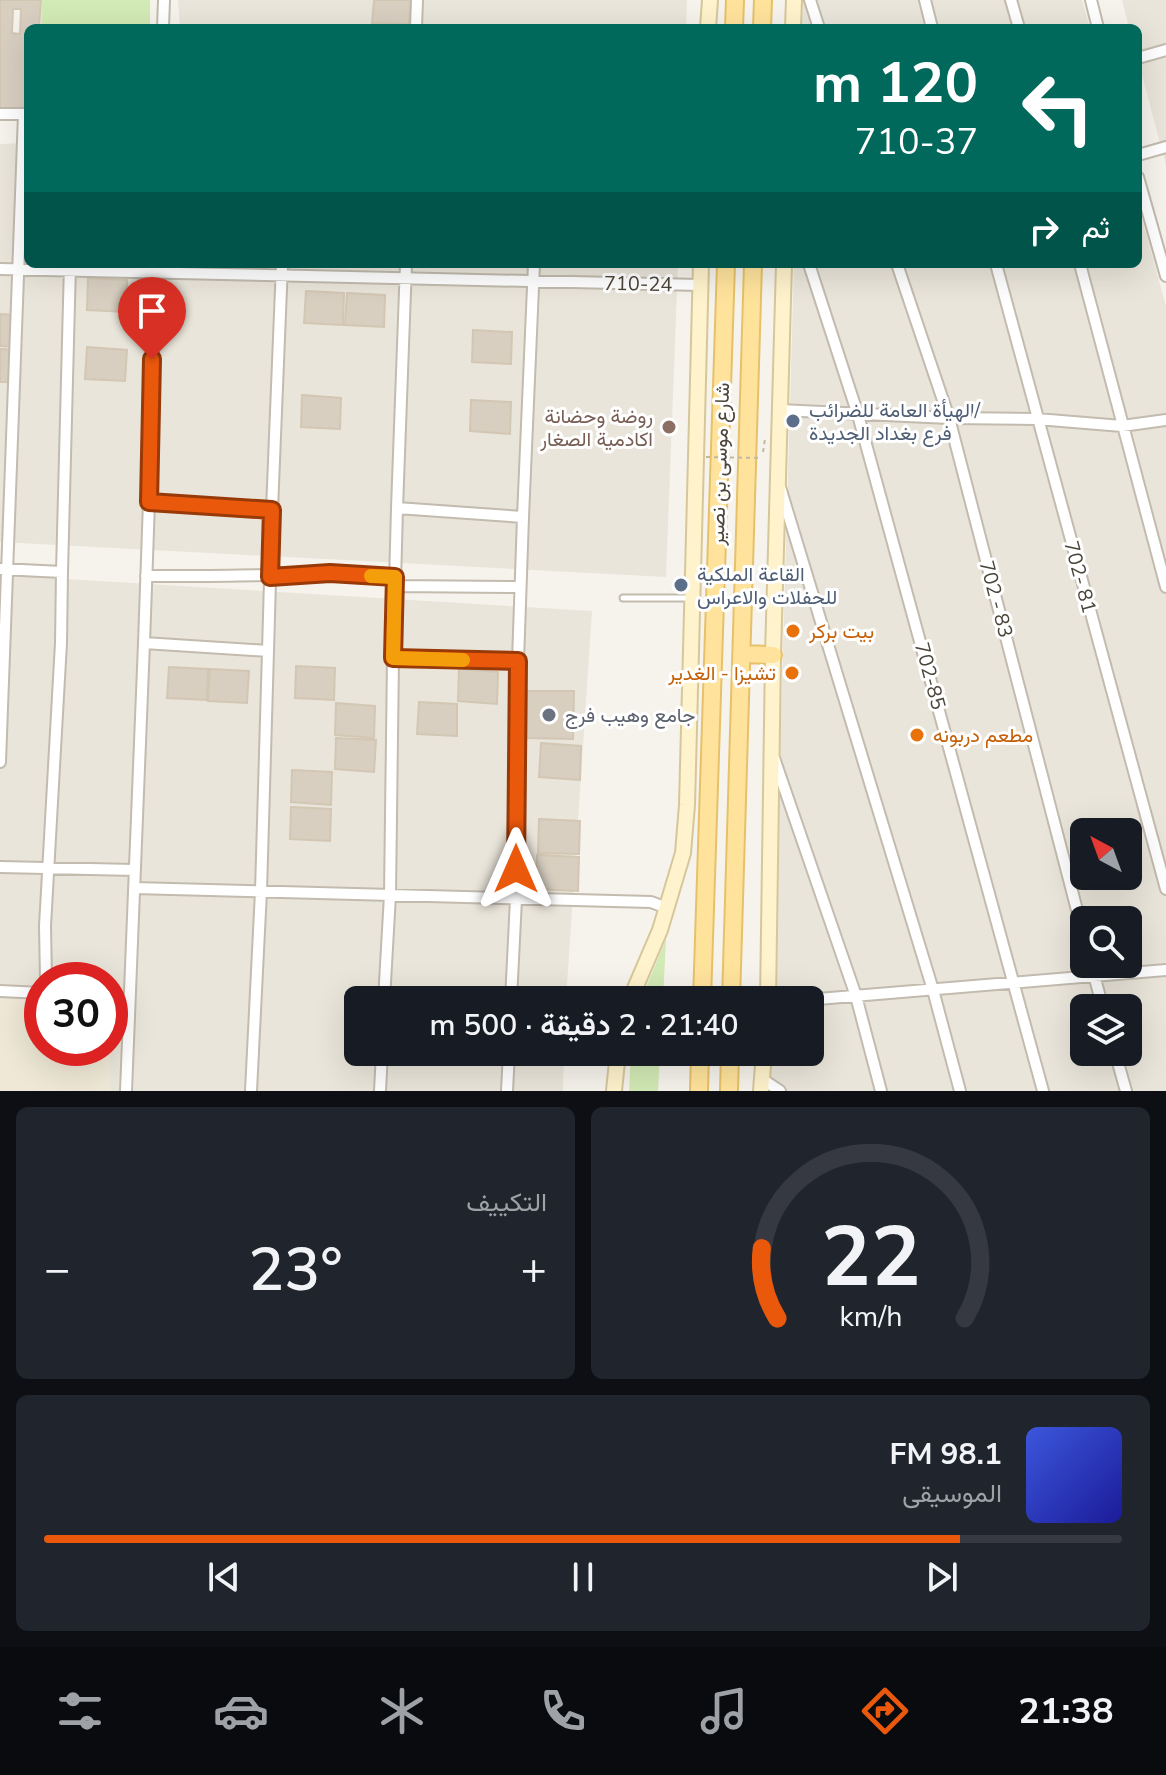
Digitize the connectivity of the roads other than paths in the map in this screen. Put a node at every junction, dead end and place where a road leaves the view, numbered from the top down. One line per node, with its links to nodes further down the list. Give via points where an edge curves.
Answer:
1 (164, 0): 11 (street)
2 (417, 0): 12 (street)
3 (710, 0): 13 (street)
4 (735, 0): 14 (main road)
5 (763, 0): 15 (main road)
6 (794, 0): 16 (street)
7 (810, 0): 17 (street)
8 (925, 0): 18 (street)
9 (1011, 0): 19 (street)
10 (1091, 0): 20 (street)
11 (163, 24)
12 (416, 24)
13 (708, 24)
14 (734, 24)
15 (762, 24)
16 (793, 24)
17 (818, 24)
18 (931, 24)
19 (1018, 24)
20 (1097, 24)
21 (1166, 50): 22 (street)
22 (1142, 57)
23 (0, 114): 24 (street)
24 (24, 114)
25 (1166, 147): 27 (street)
26 (24, 153): 42 (street)
27 (1142, 154)
28 (1142, 191): 44 (street)
29 (70, 268): 30 (street, 710-24); 42 (street, 710-24); 60 (street)
30 (154, 268): 43 (street, 710-24); 55 (street)
31 (406, 268): 45 (street)
32 (534, 268): 46 (street)
33 (701, 268): 47 (street)
34 (726, 268): 94 (main road, شارع موسى بن نصير)
35 (753, 268): 70 (main road, شارع موسى بن نصير)
36 (784, 268): 48 (street)
37 (810, 268): 49 (street, 702-85)
38 (898, 268): 50 (street, 702 - 83)
39 (997, 268): 51 (street, 702- 81)
40 (1081, 268): 53 (street)
41 (0, 269): 42 (street, 710-24)
42 (18, 270): 59 (street)
43 (281, 270): 45 (street, 710-24); 57 (street)
44 (1166, 276)
45 (406, 278): 46 (street, 710-24); 56 (street)
46 (534, 281): 47 (street, 710-24); 58 (street)
47 (700, 285): 67 (street)
48 (780, 410): 49 (street); 54 (street)
49 (858, 415): 50 (street); 90 (street, 702-85)
50 (949, 418): 51 (street); 84 (street, 702 - 83)
51 (1037, 419): 53 (street); 80 (street, 702- 81)
52 (1166, 420): 53 (street)
53 (1122, 426): 65 (street)
54 (779, 483): 71 (street); 97 (street)
55 (149, 502): 57 (street); 61 (street)
56 (397, 508): 58 (street); 63 (street)
57 (272, 510): 62 (street)
58 (523, 517): 64 (street)
59 (3, 569): 60 (street); 75 (street)
60 (62, 572): 77 (street)
61 (146, 576): 62 (street); 68 (street)
62 (270, 577): 63 (street, via 330,573); 69 (street)
63 (395, 582): 64 (street); 72 (street)
64 (520, 587): 73 (street)
65 (1166, 587)
66 (623, 598): 67 (lane)
67 (692, 598): 85 (street, via 684,841)
68 (144, 643): 69 (street); 78 (street)
69 (268, 651): 81 (street)
70 (742, 654): 71 (main road); 95 (main road, شارع موسى بن نصير)
71 (773, 655): 74 (street)
72 (393, 658): 73 (street); 82 (street)
73 (518, 661): 83 (street)
74 (773, 755): 96 (street); 100 (street)
75 (0, 762)
76 (0, 867): 77 (street)
77 (49, 868): 78 (street); 86 (street)
78 (135, 870): 79 (street)
79 (134, 888): 81 (street); 102 (street)
80 (1166, 889)
81 (261, 891): 82 (street); 111 (street)
82 (390, 895): 83 (street); 91 (street)
83 (516, 899): 85 (street, via 651,902); 92 (street)
84 (1076, 906)
85 (667, 908): 93 (street)
86 (46, 962)
87 (1166, 970): 88 (street)
88 (1142, 972)
89 (1071, 978): 90 (street)
90 (1014, 983): 97 (street); 120 (street, 702-85)
91 (385, 986)
92 (512, 986)
93 (636, 986)
94 (702, 986)
95 (731, 986)
96 (768, 986)
97 (933, 990): 100 (street); 119 (street)
98 (0, 991): 99 (street)
99 (24, 992)
100 (856, 996): 101 (street); 118 (street)
101 (824, 999)
102 (129, 1000): 110 (street)
103 (381, 1066): 112 (street)
104 (508, 1066): 113 (street)
105 (617, 1066): 114 (street)
106 (700, 1066): 115 (main road)
107 (730, 1066): 116 (main road)
108 (1119, 1066): 121 (street)
109 (761, 1085): 117 (street)
110 (126, 1091)
111 (251, 1091)
112 (380, 1091)
113 (507, 1091)
114 (614, 1091)
115 (699, 1091)
116 (729, 1091)
117 (780, 1091)
118 (881, 1091)
119 (960, 1091)
120 (1043, 1091)
121 (1126, 1091)

